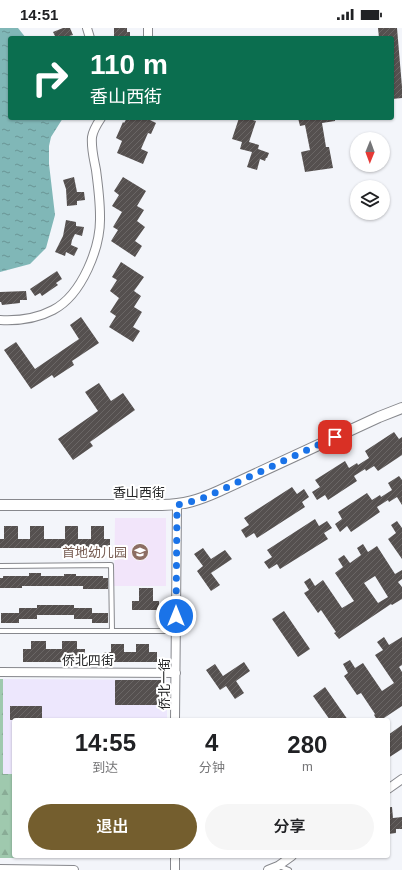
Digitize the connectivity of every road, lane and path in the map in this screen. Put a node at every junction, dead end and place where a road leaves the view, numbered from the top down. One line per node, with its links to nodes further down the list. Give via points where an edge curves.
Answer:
1 (99, 120): 2 (street, via 92,136 100,217 98,240 92,262 66,301 54,310 29,319)
2 (0, 320)
3 (402, 408): 5 (street, 香山西街, via 219,492)
4 (0, 505): 5 (street, 香山西街)
5 (177, 505): 9 (street, 侨北一街)
6 (0, 566): 8 (lane, via 111,566)
7 (0, 631): 8 (lane)
8 (112, 631): 9 (lane)
9 (176, 631): 11 (street, 侨北一街)
10 (0, 672): 11 (street, 侨北四街)
11 (176, 673): 12 (street, 侨北一街)
12 (175, 718)
13 (402, 779): 14 (street)
14 (390, 788)
15 (175, 858): 20 (street)
16 (289, 858): 17 (street)
17 (278, 866): 21 (street); 22 (lane)
18 (0, 869): 19 (street)
19 (74, 870)
20 (175, 870)
21 (268, 870)
22 (289, 870)

